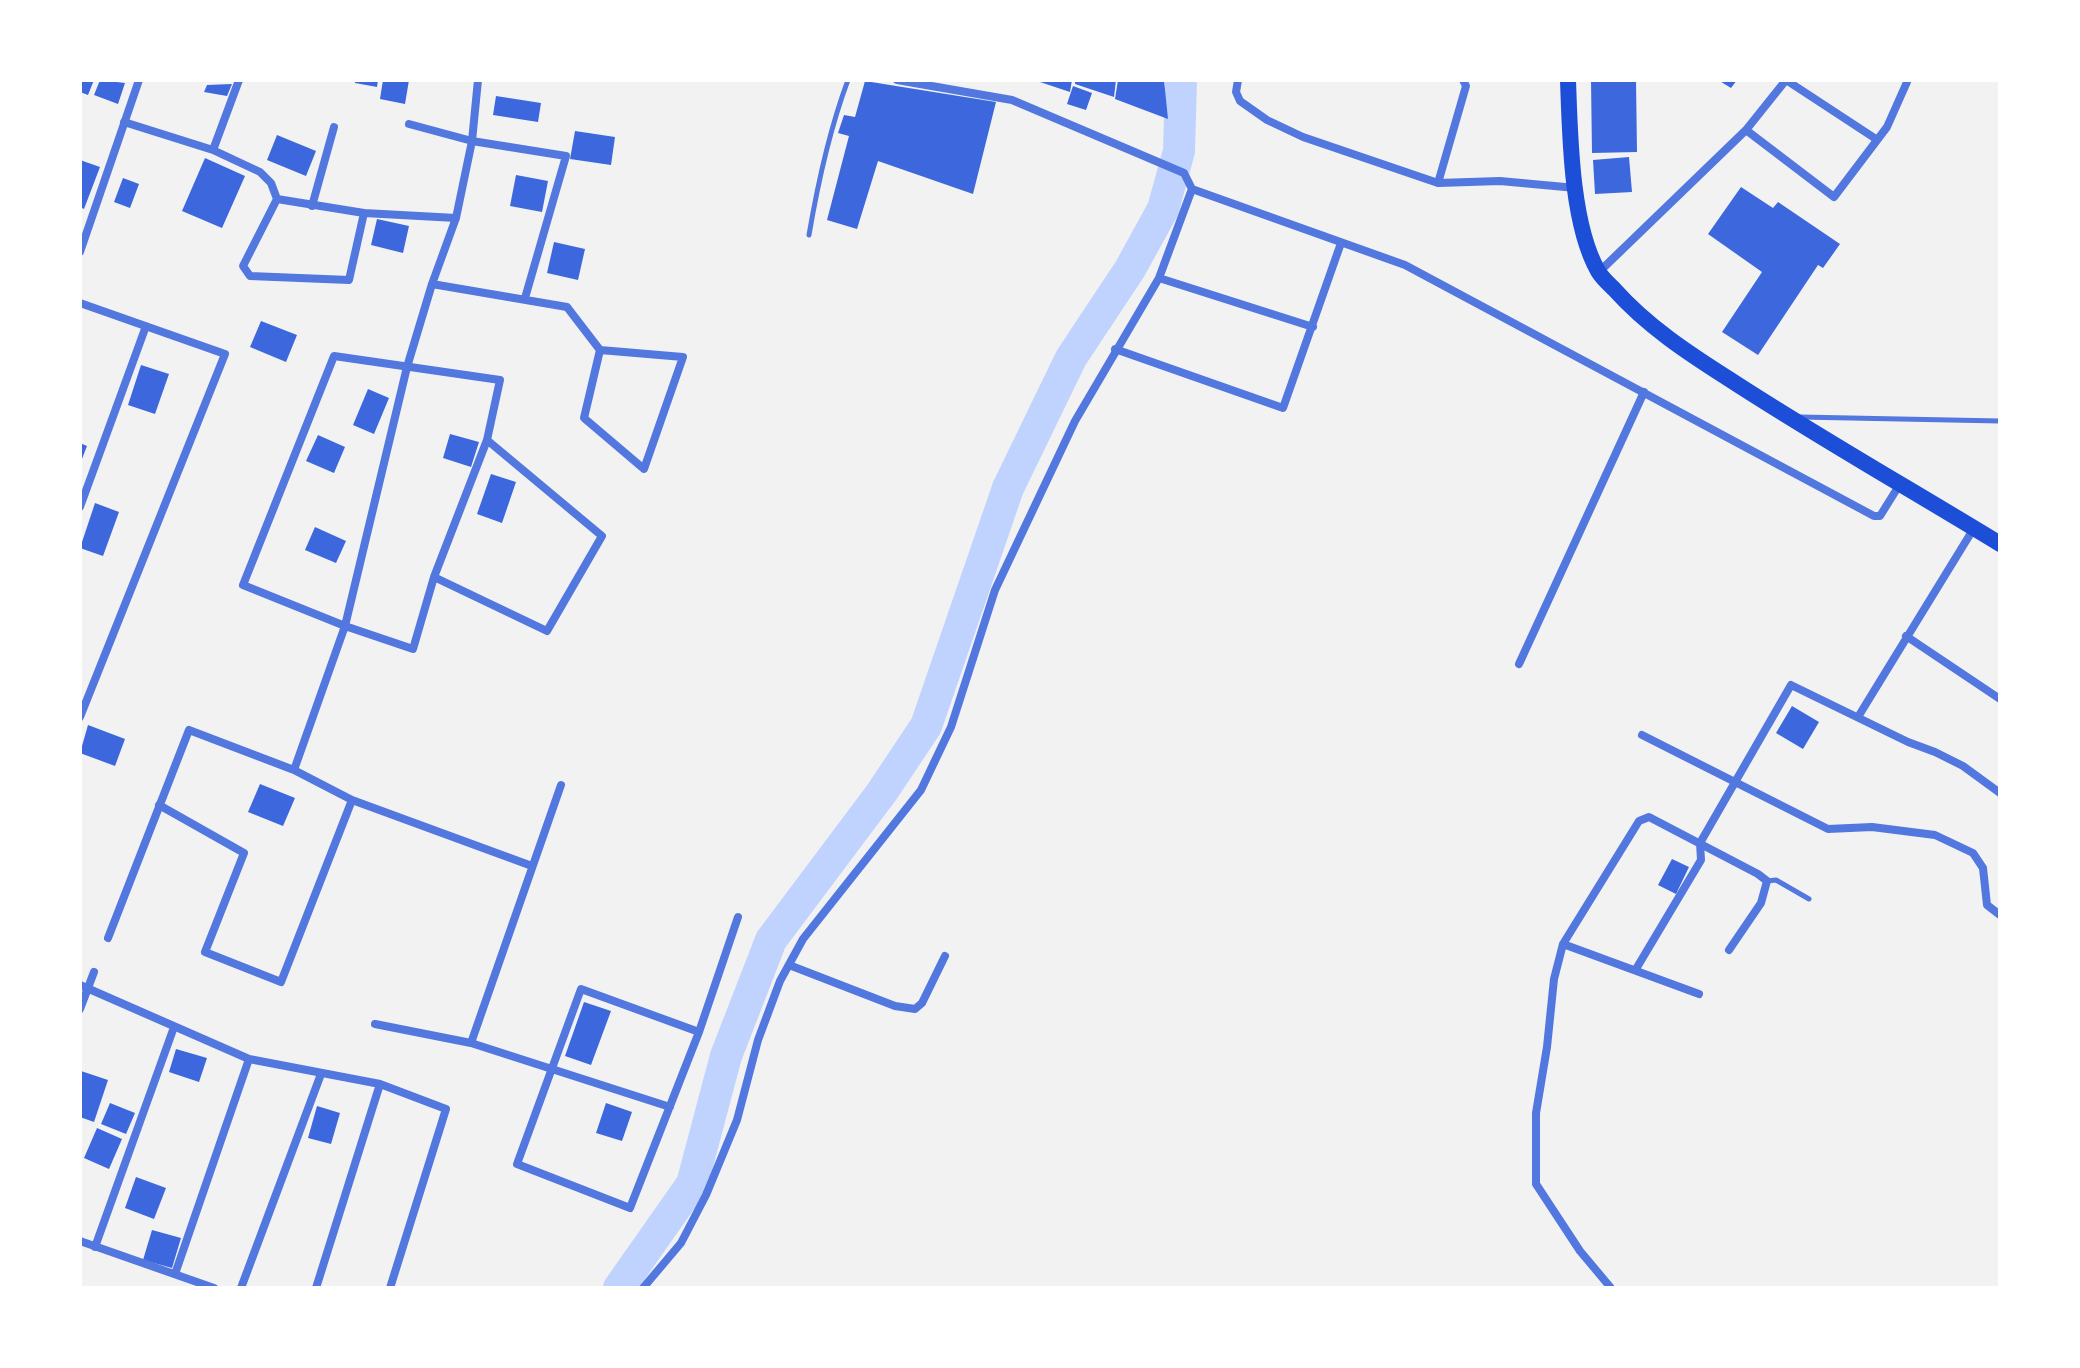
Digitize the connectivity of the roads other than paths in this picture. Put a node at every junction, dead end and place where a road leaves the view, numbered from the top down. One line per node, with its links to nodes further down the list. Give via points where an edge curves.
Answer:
1 (139, 80): 10 (street)
2 (239, 80): 16 (street)
3 (478, 80): 15 (street)
4 (848, 80): 24 (lane, via 830,128)
5 (897, 80): 19 (street, via 1012,100 1184,173)
6 (1238, 80): 17 (street, via 1240,101 1267,120)
7 (1463, 80): 17 (street, via 1466,86)
8 (1568, 80): 18 (main road)
9 (1907, 82): 14 (street)
10 (124, 122): 16 (street); 26 (street)
11 (409, 124): 15 (street)
12 (334, 127): 21 (street)
13 (1746, 130): 14 (street, via 1786,80); 14 (street, via 1834,197); 27 (street)
14 (1876, 139)
15 (472, 141): 23 (street); 30 (street, via 566,156)
16 (213, 150): 20 (street, via 260,172)
17 (1438, 183): 18 (street, via 1500,181)
18 (1576, 188): 27 (main road, via 1577,209)
19 (1192, 189): 25 (street); 28 (street)
20 (277, 199): 21 (street); 22 (street, via 243,266 250,276 349,280)
21 (312, 206): 22 (street)
22 (364, 213): 23 (street)
23 (456, 218): 29 (street)
24 (809, 235)
25 (1341, 243): 33 (street); 37 (street, via 1405,265)
26 (80, 252)
27 (1599, 272): 38 (main road, via 1638,315)
28 (1159, 278): 33 (street); 34 (street)
29 (432, 284): 30 (street); 36 (street)
30 (525, 298): 35 (street, via 567,307)
31 (80, 303): 32 (street)
32 (146, 326): 42 (street); 50 (street, via 225,354)
33 (1313, 327): 34 (street, via 1283,408)
34 (1115, 349): 69 (street, via 995,590 951,727 921,790 803,939)
35 (600, 350): 35 (street, via 584,418 644,469 683,357)
36 (407, 367): 40 (street, via 500,380); 46 (street); 46 (street, via 334,356 243,585)
37 (1644, 392): 41 (street, via 1874,516 1880,516); 48 (street)
38 (1787, 417): 39 (lane); 41 (main road)
39 (2000, 421)
40 (487, 440): 45 (street); 45 (street, via 602,536 547,631)
41 (1901, 483): 43 (main road)
42 (80, 507)
43 (1974, 528): 44 (main road); 47 (street)
44 (2000, 544)
45 (434, 577): 46 (street, via 413,649)
46 (345, 626): 53 (street)
47 (1906, 636): 49 (street); 51 (street)
48 (1519, 664)
49 (2000, 699)
50 (80, 717)
51 (1858, 717): 54 (street, via 1791,685); 56 (street, via 1963,766)
52 (1642, 735): 54 (street)
53 (294, 770): 57 (street); 58 (street, via 189,730)
54 (1736, 781): 59 (street); 63 (street, via 1828,829 1872,827 1935,835 1973,853 1983,868 1987,905)
55 (561, 785): 60 (street)
56 (2000, 793)
57 (352, 800): 58 (street, via 281,982 205,952 244,853); 60 (street)
58 (159, 805): 65 (street)
59 (1700, 843): 61 (street); 66 (street, via 1649,817 1639,821); 70 (street, via 1701,860)
60 (532, 866): 78 (street)
61 (1767, 881): 62 (lane, via 1776,880); 67 (street, via 1761,903)
62 (1809, 899)
63 (2000, 915)
64 (738, 917): 77 (street)
65 (108, 938)
66 (1563, 944): 70 (street); 92 (street, via 1536,1113 1536,1184)
67 (1729, 950)
68 (945, 956): 69 (street, via 915,1009)
69 (789, 965): 91 (street, via 706,1195 681,1243)
70 (1636, 969): 73 (street)
71 (94, 972): 72 (street)
72 (84, 986): 74 (street); 76 (street)
73 (1699, 994)
74 (80, 1009)
75 (375, 1024): 78 (street)
76 (174, 1027): 79 (street); 85 (street)
77 (699, 1032): 80 (street, via 581,989); 83 (street)
78 (471, 1043): 80 (street)
79 (249, 1059): 81 (street); 86 (street)
80 (552, 1070): 83 (street); 83 (street, via 517,1164 630,1208)
81 (321, 1074): 82 (street); 88 (street)
82 (380, 1084): 89 (street); 90 (street, via 446,1109)
83 (670, 1107)
84 (80, 1241): 85 (street)
85 (95, 1247): 86 (street)
86 (175, 1274): 87 (street)
87 (214, 1288)
88 (241, 1288)
89 (316, 1288)
90 (390, 1288)
91 (643, 1288)
92 (1611, 1288)

